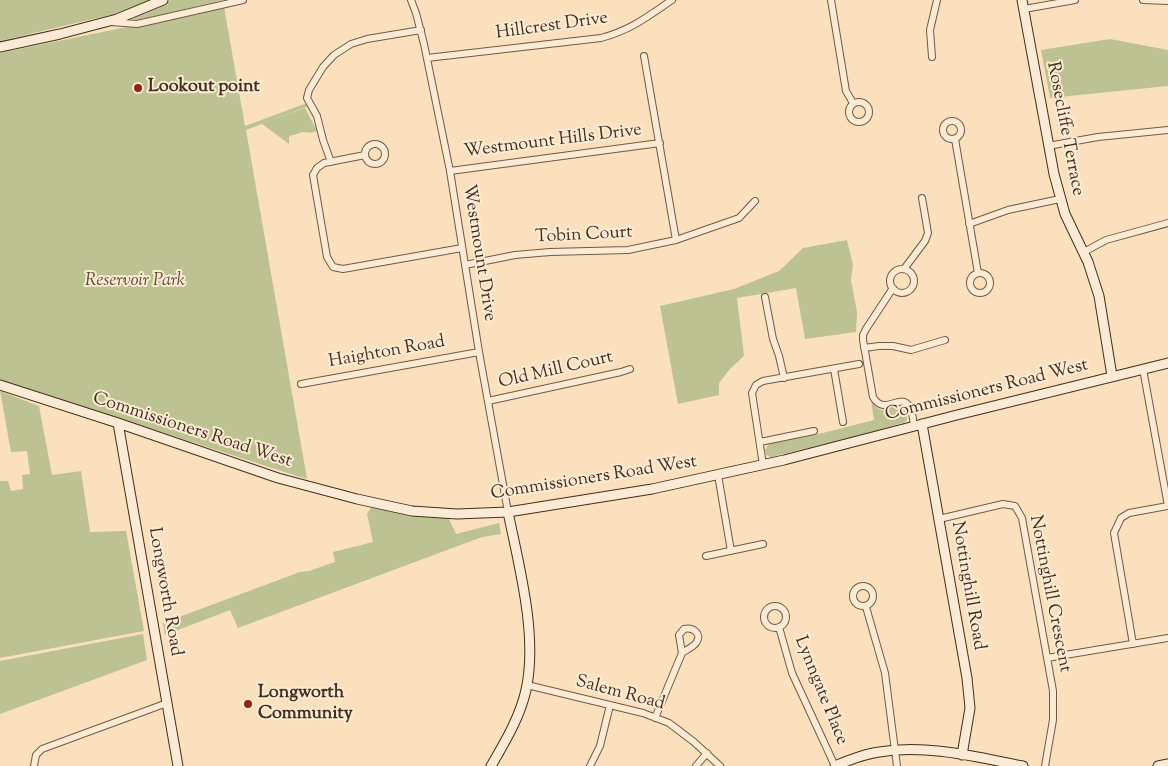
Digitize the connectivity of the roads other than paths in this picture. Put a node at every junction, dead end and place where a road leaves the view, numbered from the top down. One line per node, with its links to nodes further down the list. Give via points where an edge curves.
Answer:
1 (163, 0): 11 (street)
2 (243, 0): 11 (street, via 137,24)
3 (411, 0): 12 (street, Westmount Drive)
4 (672, 0): 15 (street, Hillcrest Drive, via 636,24 601,38)
5 (831, 0): 17 (street, via 846,91)
6 (937, 0): 16 (street, via 930,30)
7 (1075, 0): 10 (street)
8 (1143, 0): 9 (street)
9 (1168, 1)
10 (1023, 5): 21 (street, Rosecliffe Terrace)
11 (107, 22): 13 (street)
12 (421, 30): 15 (street, Westmount Drive); 23 (street, via 351,44 334,55 308,90 307,98 317,116)
13 (0, 47)
14 (644, 56): 20 (street, Westmount Hills Drive)
15 (427, 58): 24 (street, Westmount Drive)
16 (932, 58)
17 (852, 103)
18 (1168, 130): 21 (street)
19 (955, 139): 29 (street)
20 (660, 144): 24 (street, Westmount Hills Drive); 30 (street, Westmount Hills Drive)
21 (1048, 146): 26 (street, Rosecliffe Terrace)
22 (365, 155): 23 (street)
23 (331, 162): 31 (street, via 317,168 313,175 327,257 333,267 343,269)
24 (450, 171): 31 (street, Westmount Drive)
25 (922, 198): 34 (street, via 928,233)
26 (1060, 198): 29 (street, via 1008,210); 32 (street, Rosecliffe Terrace)
27 (755, 201): 30 (street, Tobin Court, via 739,218)
28 (1168, 223): 32 (street, via 1106,240)
29 (969, 224): 35 (street)
30 (676, 240): 33 (street, Tobin Court, via 628,250 516,255)
31 (462, 248): 33 (street, Westmount Drive)
32 (1084, 252): 46 (street, Rosecliffe Terrace, via 1099,296)
33 (465, 265): 40 (street, Westmount Drive)
34 (904, 269): 36 (street, via 892,275 890,282); 36 (street, via 911,273 913,285 904,292)
35 (978, 273)
36 (893, 288): 39 (street, via 863,335)
37 (765, 297): 47 (street)
38 (945, 340): 39 (street, via 911,350 893,346)
39 (864, 348): 53 (street, via 876,404 906,402)
40 (479, 352): 48 (street, Haighton Road); 50 (street, Westmount Drive)
41 (1168, 363): 45 (street, Commissioners Road West)
42 (859, 364): 44 (street)
43 (630, 369): 50 (street, Old Mill Court)
44 (834, 369): 47 (street); 51 (street)
45 (1143, 369): 46 (street, Commissioners Road West); 58 (street)
46 (1112, 376): 53 (street, Commissioners Road West)
47 (784, 378): 55 (street, via 763,381 752,393)
48 (301, 384)
49 (0, 386): 52 (street, Commissioners Road West)
50 (488, 401): 59 (street, Westmount Drive)
51 (843, 422)
52 (118, 423): 59 (street, Commissioners Road West, via 278,478 366,501 412,511 457,514); 71 (street, Longworth Road)
53 (918, 425): 56 (street, Commissioners Road West); 60 (street, Nottinghill Road)
54 (814, 431): 55 (street)
55 (760, 442): 56 (street)
56 (763, 465): 57 (street, Commissioners Road West)
57 (718, 475): 59 (street, Commissioners Road West); 62 (street)
58 (1168, 506): 67 (street, via 1129,513 1121,518 1114,533)
59 (508, 512): 70 (street, via 527,612 530,654)
60 (939, 519): 69 (street, Nottinghill Crescent, via 1003,504 1016,506 1022,518); 76 (street, Nottinghill Road, via 970,708)
61 (763, 544): 62 (street)
62 (731, 551): 63 (street)
63 (706, 556)
64 (866, 607): 74 (street, via 885,674)
65 (778, 628): 84 (street, Lynngate Place, via 792,674)
66 (1168, 638): 67 (street)
67 (1133, 644): 69 (street)
68 (682, 653): 73 (street)
69 (1047, 658): 87 (street, Nottinghill Crescent, via 1053,691 1053,720)
70 (527, 685): 72 (street, Salem Road); 80 (street, via 515,724)
71 (167, 702): 78 (street, via 42,749 36,755); 79 (street, Longworth Road)
72 (610, 705): 73 (street, Salem Road); 81 (street, via 600,746)
73 (655, 718): 75 (street, Salem Road, via 669,723)
74 (896, 750): 76 (street, via 932,750); 84 (street, via 853,758); 85 (street)
75 (707, 753): 82 (street); 83 (street, Salem Road)
76 (962, 755): 86 (street)
77 (1168, 764): 88 (street)
78 (34, 766)
79 (178, 766)
80 (491, 766)
81 (590, 766)
82 (696, 766)
83 (720, 766)
84 (835, 766)
85 (897, 766)
86 (1023, 766)
87 (1045, 766)
88 (1158, 766)

